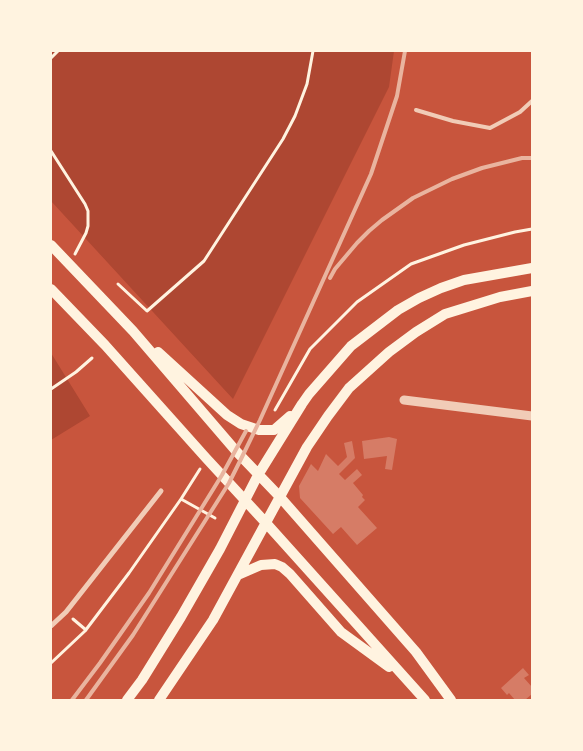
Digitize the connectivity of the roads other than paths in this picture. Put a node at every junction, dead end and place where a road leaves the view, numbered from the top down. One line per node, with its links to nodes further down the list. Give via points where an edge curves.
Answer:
1 (532, 101): 2 (lane, via 520,112 490,128)
2 (416, 110)
3 (51, 245): 7 (main road)
4 (532, 268): 9 (main road, via 464,280 398,310 351,346)
5 (51, 289): 14 (main road)
6 (532, 291): 13 (main road, via 445,314 389,352 349,388 307,447)
7 (118, 316): 9 (main road, via 226,415 240,424 259,430 274,430); 11 (main road)
8 (404, 400): 10 (street)
9 (302, 404): 11 (main road)
10 (532, 416)
11 (258, 475): 13 (main road); 14 (main road)
12 (162, 491): 17 (street, via 66,612)
13 (280, 497): 15 (main road); 22 (main road, via 416,652)
14 (244, 500): 15 (main road); 19 (main road, via 186,609)
15 (266, 523): 16 (main road); 18 (main road)
16 (238, 575): 18 (main road, via 261,565 282,567 341,632); 20 (main road, via 213,620)
17 (51, 626)
18 (406, 679): 21 (main road)
19 (127, 700)
20 (159, 700)
21 (425, 700)
22 (451, 700)

